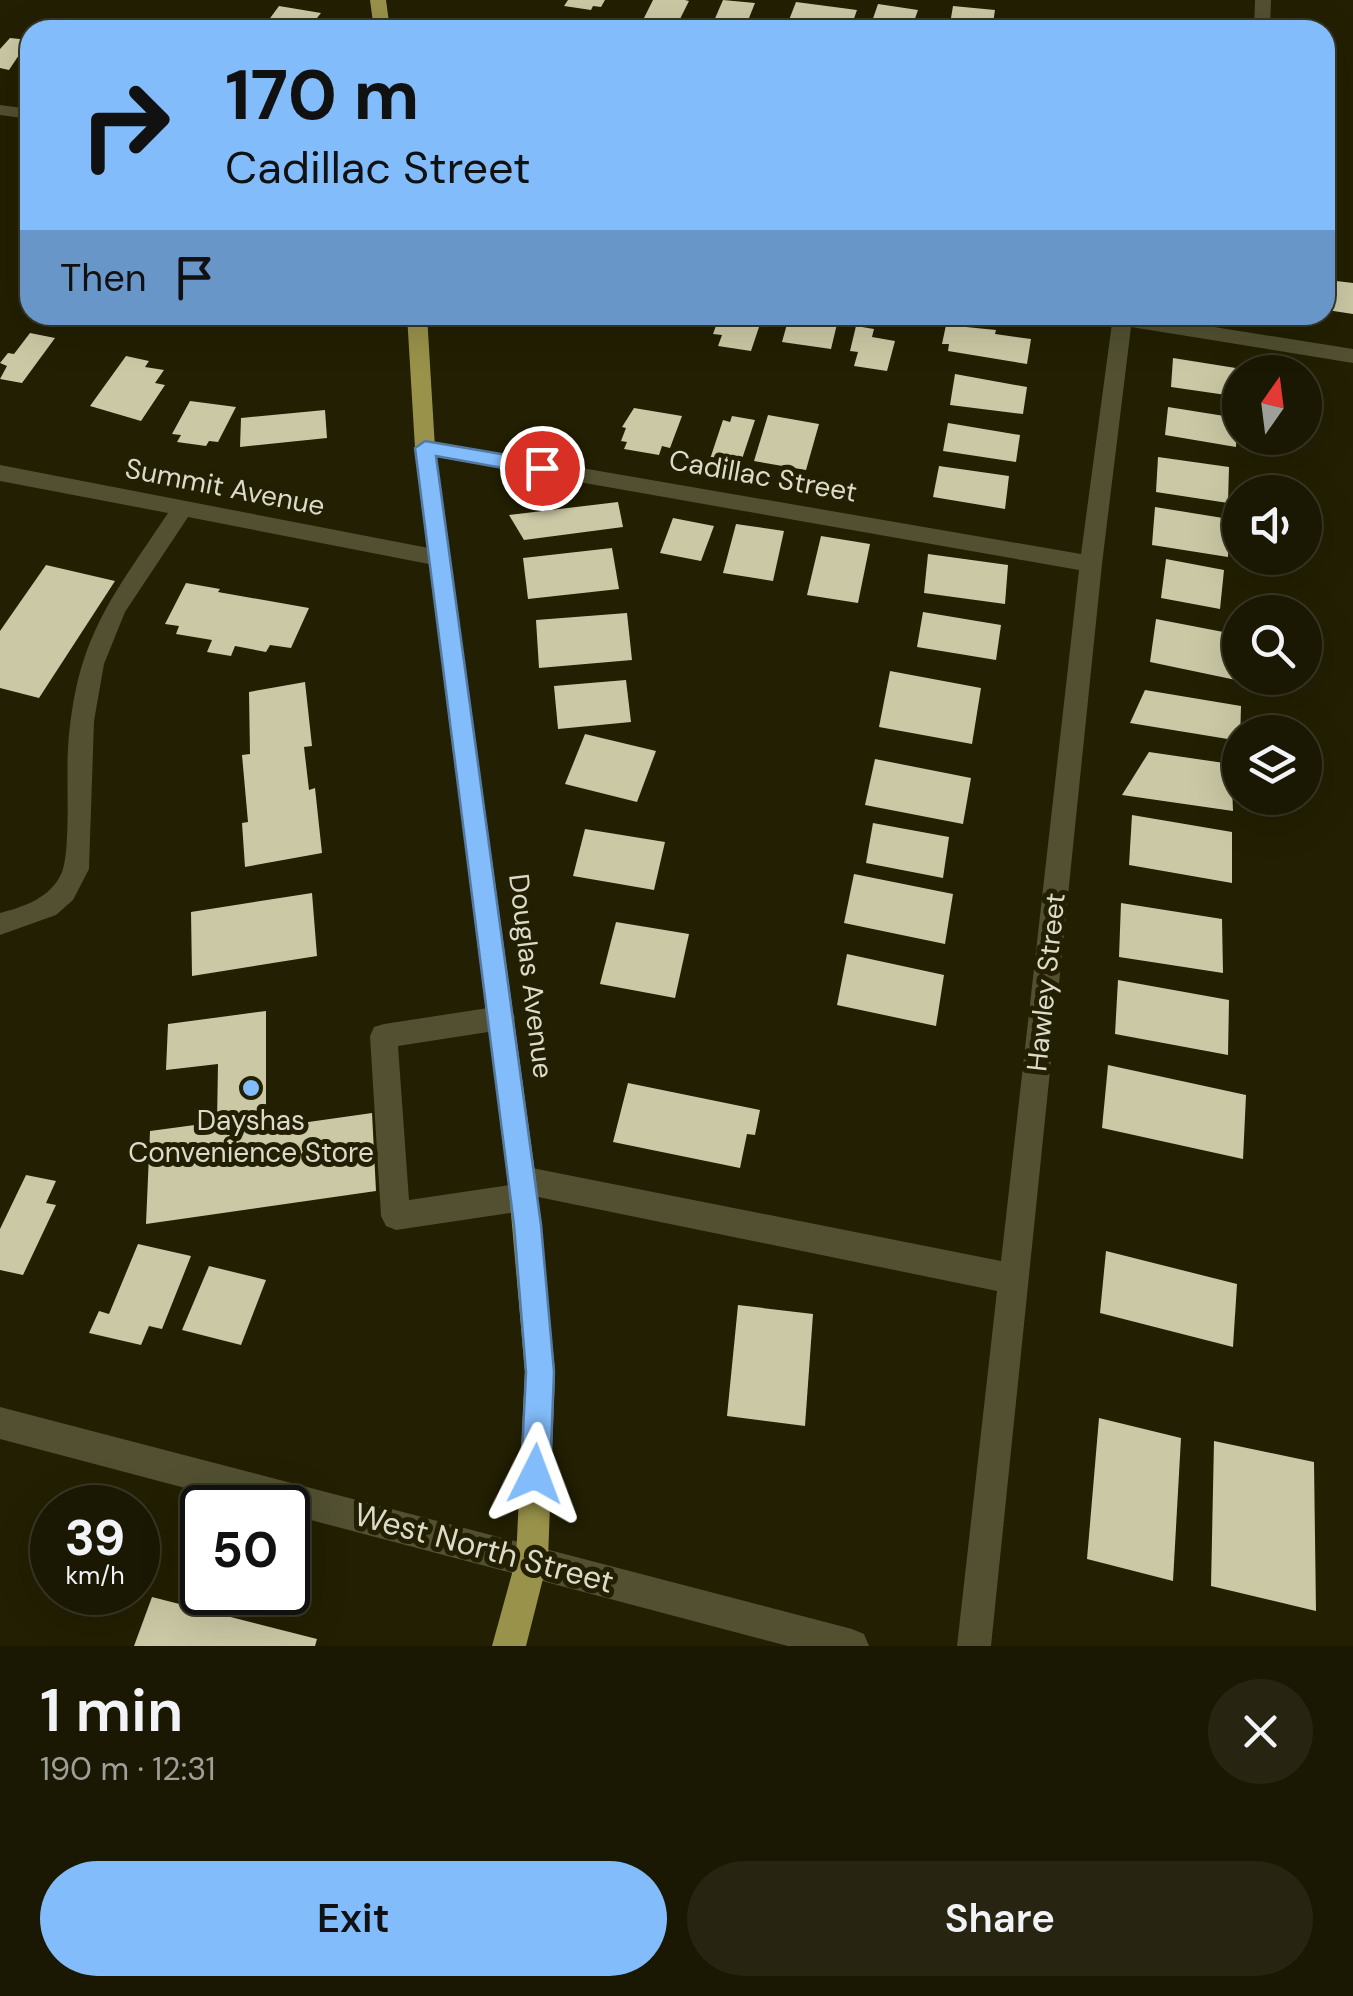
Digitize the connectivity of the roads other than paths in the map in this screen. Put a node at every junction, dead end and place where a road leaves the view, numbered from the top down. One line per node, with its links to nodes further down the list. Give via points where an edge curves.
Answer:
1 (418, 325): 7 (main road, Douglas Avenue)
2 (1110, 325): 11 (street, Hawley Street)
3 (1161, 325): 5 (street)
4 (1249, 325): 5 (street)
5 (1248, 339): 6 (street)
6 (1353, 356)
7 (425, 448): 10 (main road, Douglas Avenue); 11 (street, Cadillac Street)
8 (0, 473): 9 (street, Summit Avenue)
9 (182, 510): 10 (street, Summit Avenue); 12 (street, via 96,654 69,888 42,912)
10 (439, 558): 13 (main road, Douglas Avenue)
11 (1091, 564): 15 (street, Hawley Street)
12 (0, 924)
13 (500, 1018): 14 (main road, Douglas Avenue); 14 (street, via 384,1036 396,1216)
14 (523, 1189): 15 (street); 17 (main road, Douglas Avenue, via 540,1372)
15 (1014, 1279): 20 (street, Hawley Street)
16 (0, 1423): 17 (street, West North Street)
17 (532, 1559): 18 (main road, Douglas Avenue); 19 (street, West North Street)
18 (510, 1646)
19 (852, 1646)
20 (974, 1646)

